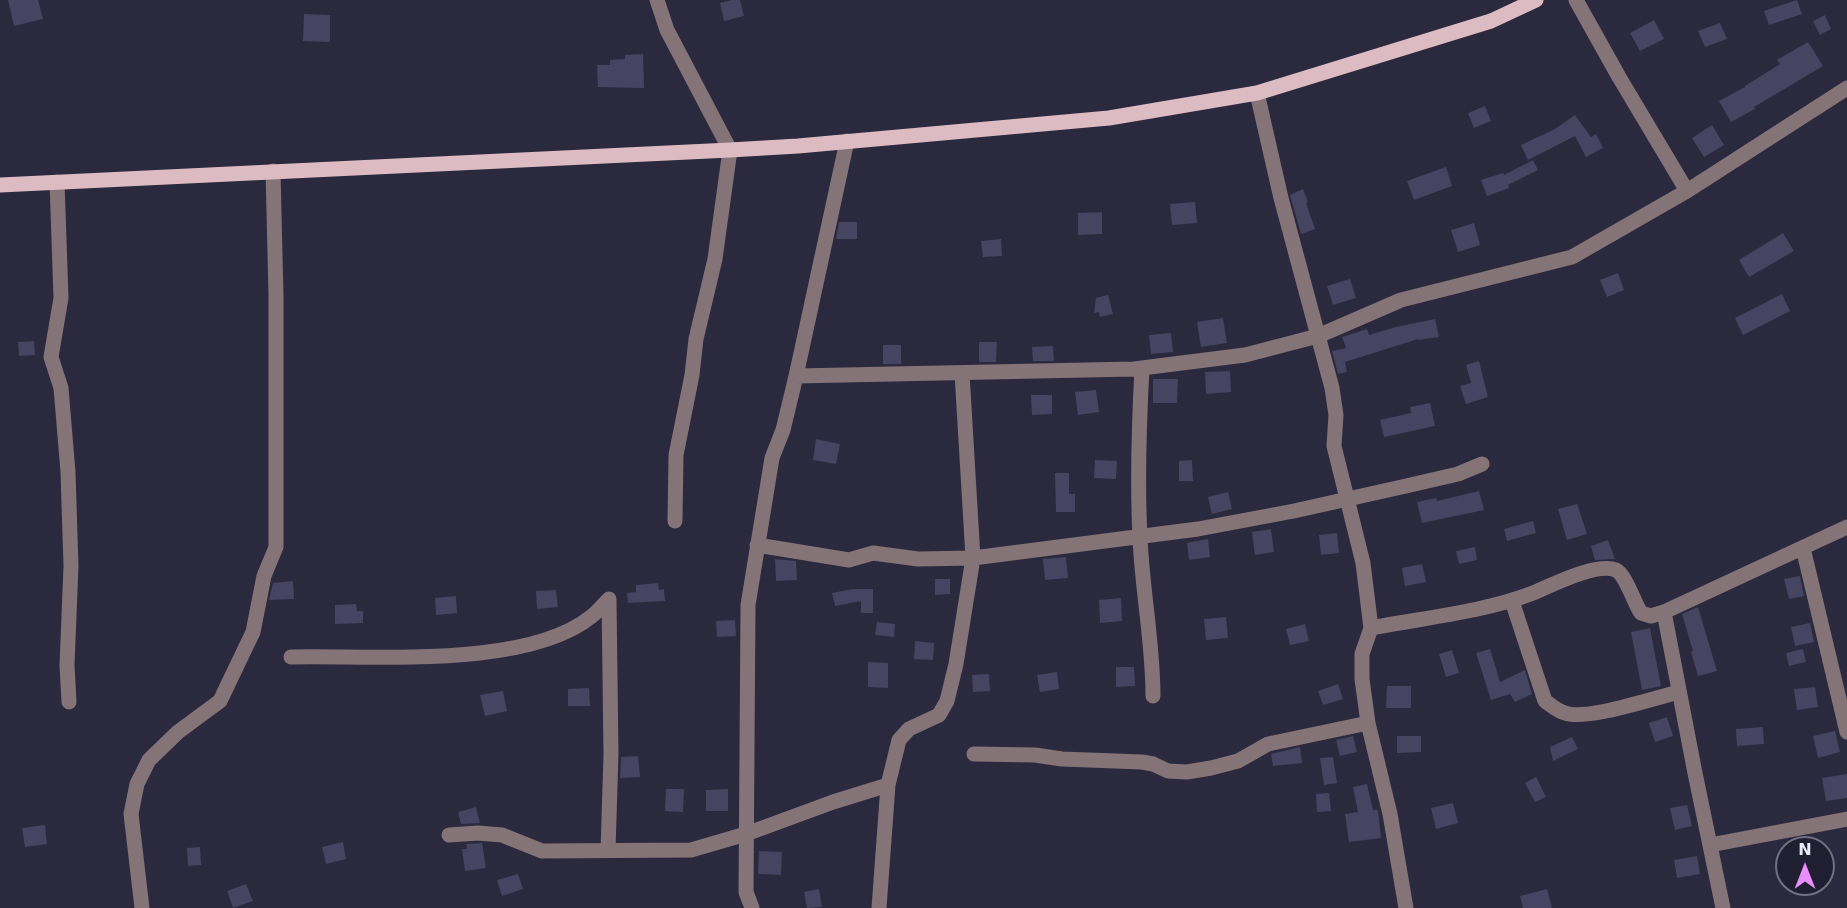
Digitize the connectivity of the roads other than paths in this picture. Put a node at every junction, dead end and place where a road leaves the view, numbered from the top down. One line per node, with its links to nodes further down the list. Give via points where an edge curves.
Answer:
1 (657, 0): 7 (street, via 667,30)
2 (1536, 0): 5 (main road, via 1491,21)
3 (1576, 0): 11 (street)
4 (1847, 88): 11 (street)
5 (1257, 93): 6 (main road, via 1109,118); 12 (street)
6 (847, 141): 7 (main road); 15 (street)
7 (730, 150): 8 (main road); 18 (street, via 715,259 698,329 676,455)
8 (273, 171): 9 (main road); 40 (street, via 276,547 264,576 253,632 220,701 178,732 149,760 137,784 131,814)
9 (57, 182): 10 (main road); 30 (street, via 61,298 51,357 61,388 68,472)
10 (0, 185)
11 (1687, 191): 12 (street, via 1572,257 1401,300)
12 (1318, 336): 13 (street, via 1245,355); 17 (street, via 1332,388 1336,415 1334,446)
13 (1142, 368): 14 (street); 20 (street, via 1138,437)
14 (962, 373): 15 (street); 23 (street)
15 (796, 376): 21 (street, via 772,458)
16 (1482, 464): 17 (street, via 1458,474)
17 (1346, 499): 20 (street); 26 (street, via 1363,563)
18 (675, 521)
19 (1847, 527): 22 (street)
20 (1140, 537): 23 (street); 29 (street)
21 (757, 545): 23 (street, via 849,560 873,553 918,560); 36 (street, via 748,605)
22 (1803, 548): 25 (street); 32 (street)
23 (973, 558): 34 (street, via 947,701 939,715 909,729 899,740)
24 (1512, 601): 25 (street, via 1590,571 1614,569 1620,573 1641,613 1651,616); 26 (street); 28 (street, via 1545,701 1555,709 1585,715)
25 (1664, 612): 28 (street)
26 (1371, 628): 31 (street, via 1362,654)
27 (291, 657): 39 (street, via 453,656 513,648 543,641 572,628 609,599)
28 (1679, 692): 38 (street)
29 (1153, 696)
30 (69, 702)
31 (1368, 723): 33 (street, via 1268,744 1238,761 1186,772 1168,771 1142,762); 43 (street, via 1390,814)
32 (1847, 732)
33 (974, 754)
34 (888, 785): 36 (street); 42 (street)
35 (1847, 819): 38 (street)
36 (746, 834): 39 (street, via 692,850); 41 (street, via 746,892)
37 (449, 835): 39 (street, via 502,835 542,850)
38 (1710, 845): 44 (street)
39 (608, 850)
40 (142, 908)
41 (752, 908)
42 (879, 908)
43 (1406, 908)
44 (1723, 908)

